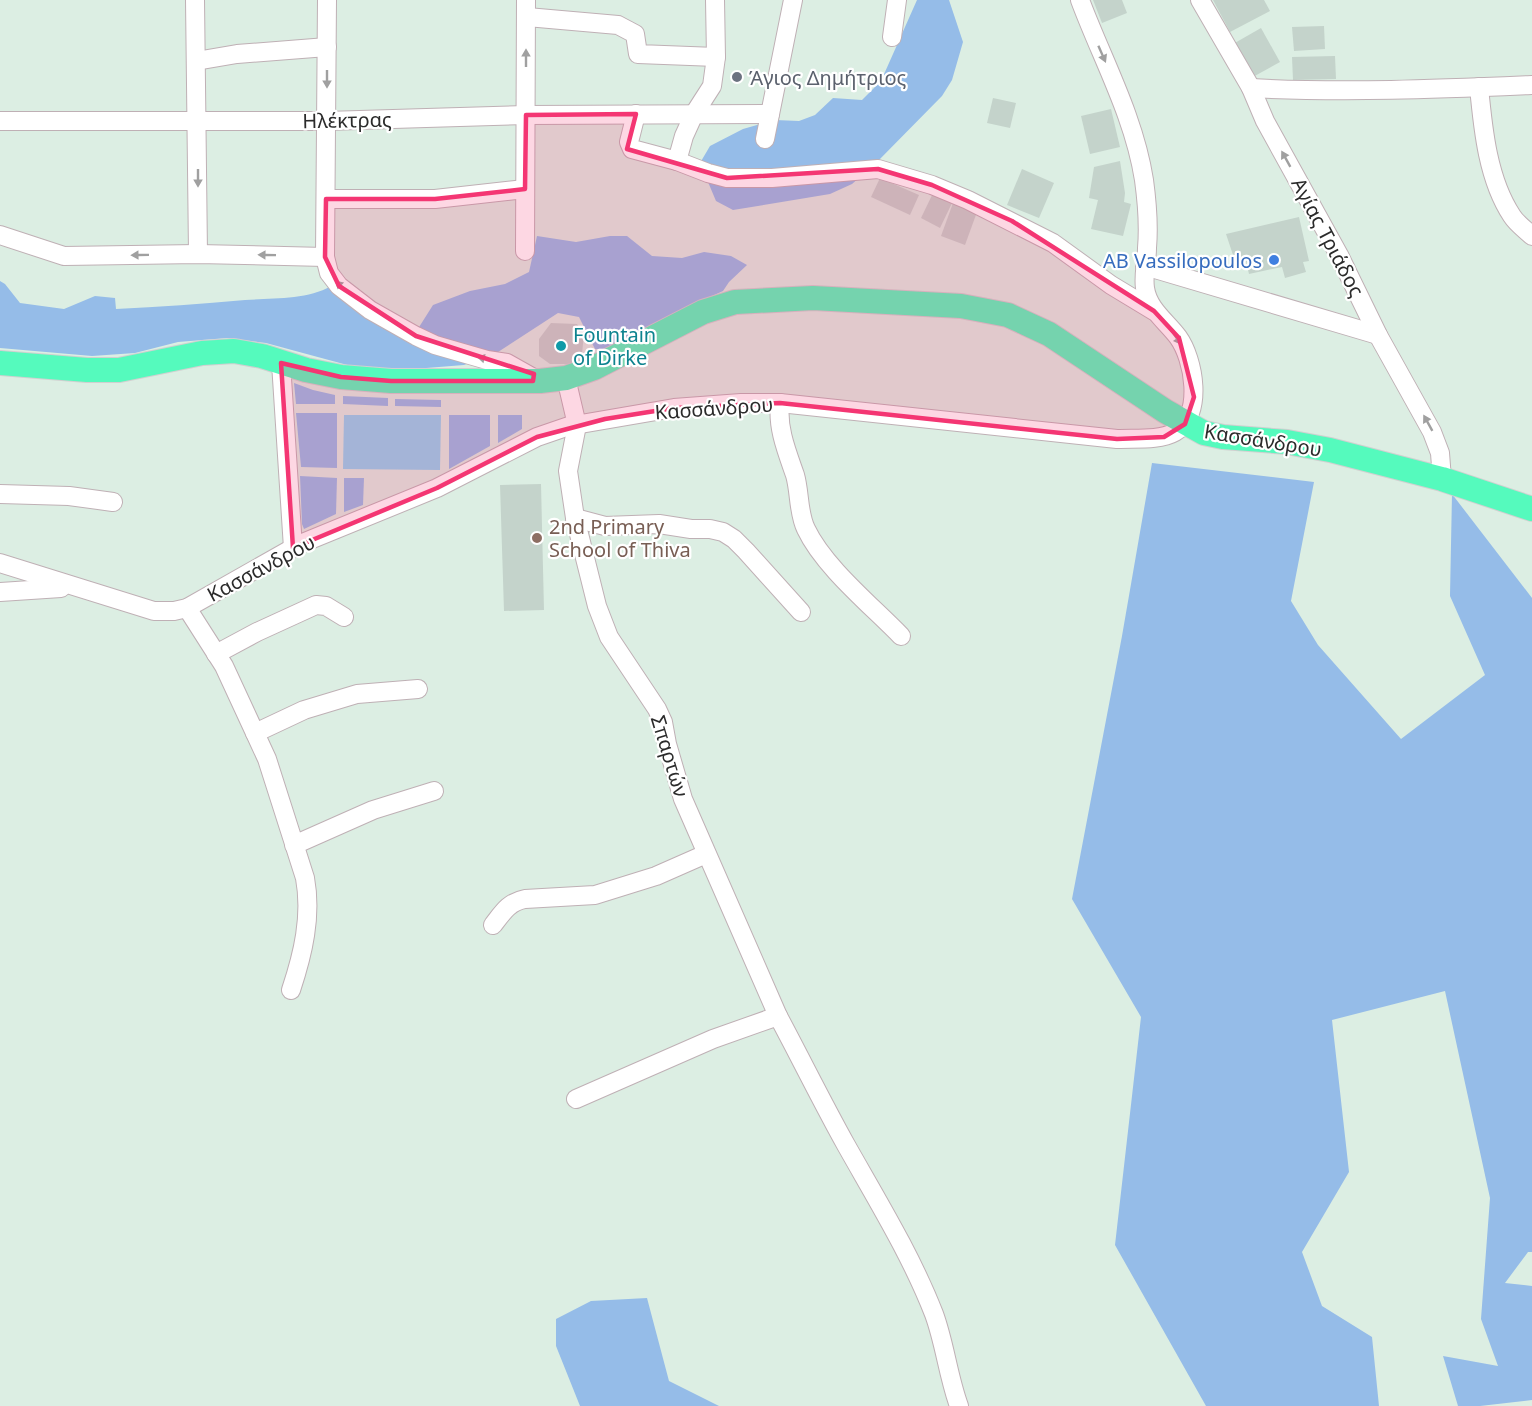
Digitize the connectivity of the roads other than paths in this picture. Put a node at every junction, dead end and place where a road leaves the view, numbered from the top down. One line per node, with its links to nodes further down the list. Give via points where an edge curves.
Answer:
1 (195, 0): 12 (street)
2 (327, 0): 10 (street)
3 (715, 0): 11 (street)
4 (793, 0): 18 (street)
5 (897, 0): 9 (street)
6 (1080, 0): 32 (street, one-way to 32, via 1136,143 1148,224)
7 (1200, 0): 15 (street, Αγίας Τριάδος)
8 (526, 8): 11 (street, via 618,25 635,34 638,54); 19 (street, one-way to 8)
9 (892, 37)
10 (327, 46): 12 (street); 22 (street, one-way to 22)
11 (716, 57): 17 (street, via 712,86)
12 (196, 61): 20 (street)
13 (1532, 85): 14 (street)
14 (1479, 87): 15 (street, via 1301,91); 28 (street, via 1482,123 1498,191 1513,218)
15 (1251, 88): 34 (street, Αγίας Τριάδος, one-way to 15)
16 (636, 114): 17 (street, Ηλέκτρας); 19 (street, Ηλέκτρας); 24 (street, via 629,147)
17 (694, 114): 18 (street, Ηλέκτρας); 24 (street)
18 (770, 114): 23 (street)
19 (526, 115): 22 (street, Ηλέκτρας); 25 (street)
20 (198, 120): 21 (street, Ηλέκτρας); 22 (street, Ηλέκτρας); 30 (street, one-way to 30)
21 (0, 121)
22 (326, 121): 26 (street)
23 (765, 139)
24 (677, 161): 33 (street, via 737,179 878,169 932,185 1053,243)
25 (525, 189): 26 (street, via 435,199); 29 (street)
26 (326, 199): 31 (street)
27 (0, 235): 30 (street, one-way to 27, via 64,256)
28 (1532, 236)
29 (525, 251)
30 (198, 254): 31 (street, one-way to 30)
31 (325, 256): 38 (street, one-way to 31, via 507,363 435,345 370,310 339,286 329,273)
32 (1145, 266): 33 (street, via 1145,289); 34 (street)
33 (1155, 311): 40 (street, one-way to 40, via 1179,338 1190,369 1194,397)
34 (1378, 335): 42 (street, Αγίας Τριάδος, one-way to 34, via 1440,453 1432,432)
35 (0, 363): 36 (main road, via 119,370 202,353 234,351)
36 (281, 363): 38 (main road, via 351,378 392,381); 47 (street)
37 (566, 378): 38 (main road); 40 (main road, via 617,357 703,312 735,302 813,298 961,306 1008,315 1049,334); 41 (street)
38 (540, 381)
39 (780, 404): 40 (street, Κασσάνδρου, via 1117,439 1164,437); 41 (street, Κασσάνδρου, via 674,408); 54 (street, via 781,431 805,527 834,568)
40 (1185, 423): 42 (main road, Κασσάνδρου, via 1204,433 1319,448)
41 (577, 425): 46 (street, Σπαρτών, via 568,471); 47 (street, Κασσάνδρου, via 537,437 437,488)
42 (1443, 479): 45 (main road, Κασσάνδρου)
43 (0, 494): 44 (street, via 61,495)
44 (113, 502)
45 (1532, 509)
46 (575, 518): 52 (street, via 605,526 659,524 723,532 746,551); 60 (street, Σπαρτών, via 597,606 609,637 663,722 683,800)
47 (293, 548): 51 (street, Κασσάνδρου)
48 (0, 563): 49 (street, Κασσάνδρου)
49 (76, 587): 50 (street); 51 (street, Κασσάνδρου, via 154,610)
50 (0, 592)
51 (187, 608): 55 (street)
52 (801, 612)
53 (344, 617): 55 (street, via 326,606 316,605)
54 (901, 636)
55 (216, 654): 57 (street)
56 (418, 689): 57 (street, via 349,696 284,718)
57 (255, 734): 59 (street, via 267,759)
58 (434, 791): 59 (street, via 373,810)
59 (294, 845): 62 (street, via 309,896 300,963)
60 (706, 854): 61 (street, via 656,876 595,895 513,901); 63 (street, Σπαρτών)
61 (493, 924)
62 (291, 990)
63 (778, 1016): 64 (street, via 713,1039); 65 (street, Σπαρτών, via 905,1251 933,1313)
64 (576, 1099)
65 (959, 1406)

